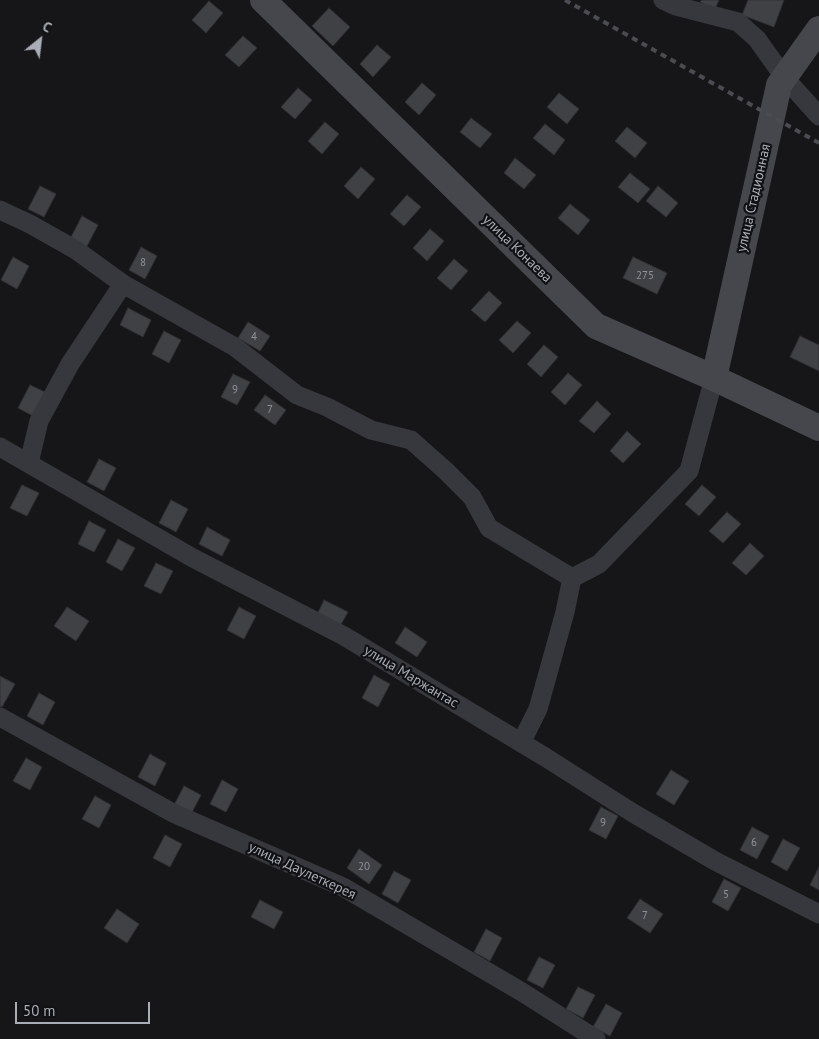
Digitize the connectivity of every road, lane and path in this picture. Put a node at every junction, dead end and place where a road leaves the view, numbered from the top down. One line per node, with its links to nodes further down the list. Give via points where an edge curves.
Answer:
1 (263, 0): 8 (street, улица Конаева, via 596,326)
2 (663, 0): 4 (street, via 738,22 757,39)
3 (819, 29): 4 (street, улица Стадионная)
4 (784, 78): 5 (street); 8 (street, улица Стадионная, via 779,85)
5 (819, 116)
6 (0, 210): 7 (street, via 76,250)
7 (123, 284): 11 (street, via 70,364 39,421); 12 (street, via 235,347 297,395 371,430 411,440 472,498 489,528)
8 (714, 378): 9 (street, улица Конаева); 12 (street, via 688,471 599,564)
9 (819, 428)
10 (0, 446): 11 (street, улица Маржантас)
11 (29, 463): 14 (street, улица Маржантас, via 194,558 344,636)
12 (572, 578): 14 (street, via 538,709)
13 (0, 717): 16 (street, улица Даулеткерея, via 173,813 343,887)
14 (522, 743): 15 (street, улица Маржантас, via 715,861)
15 (819, 914)
16 (596, 1039)

